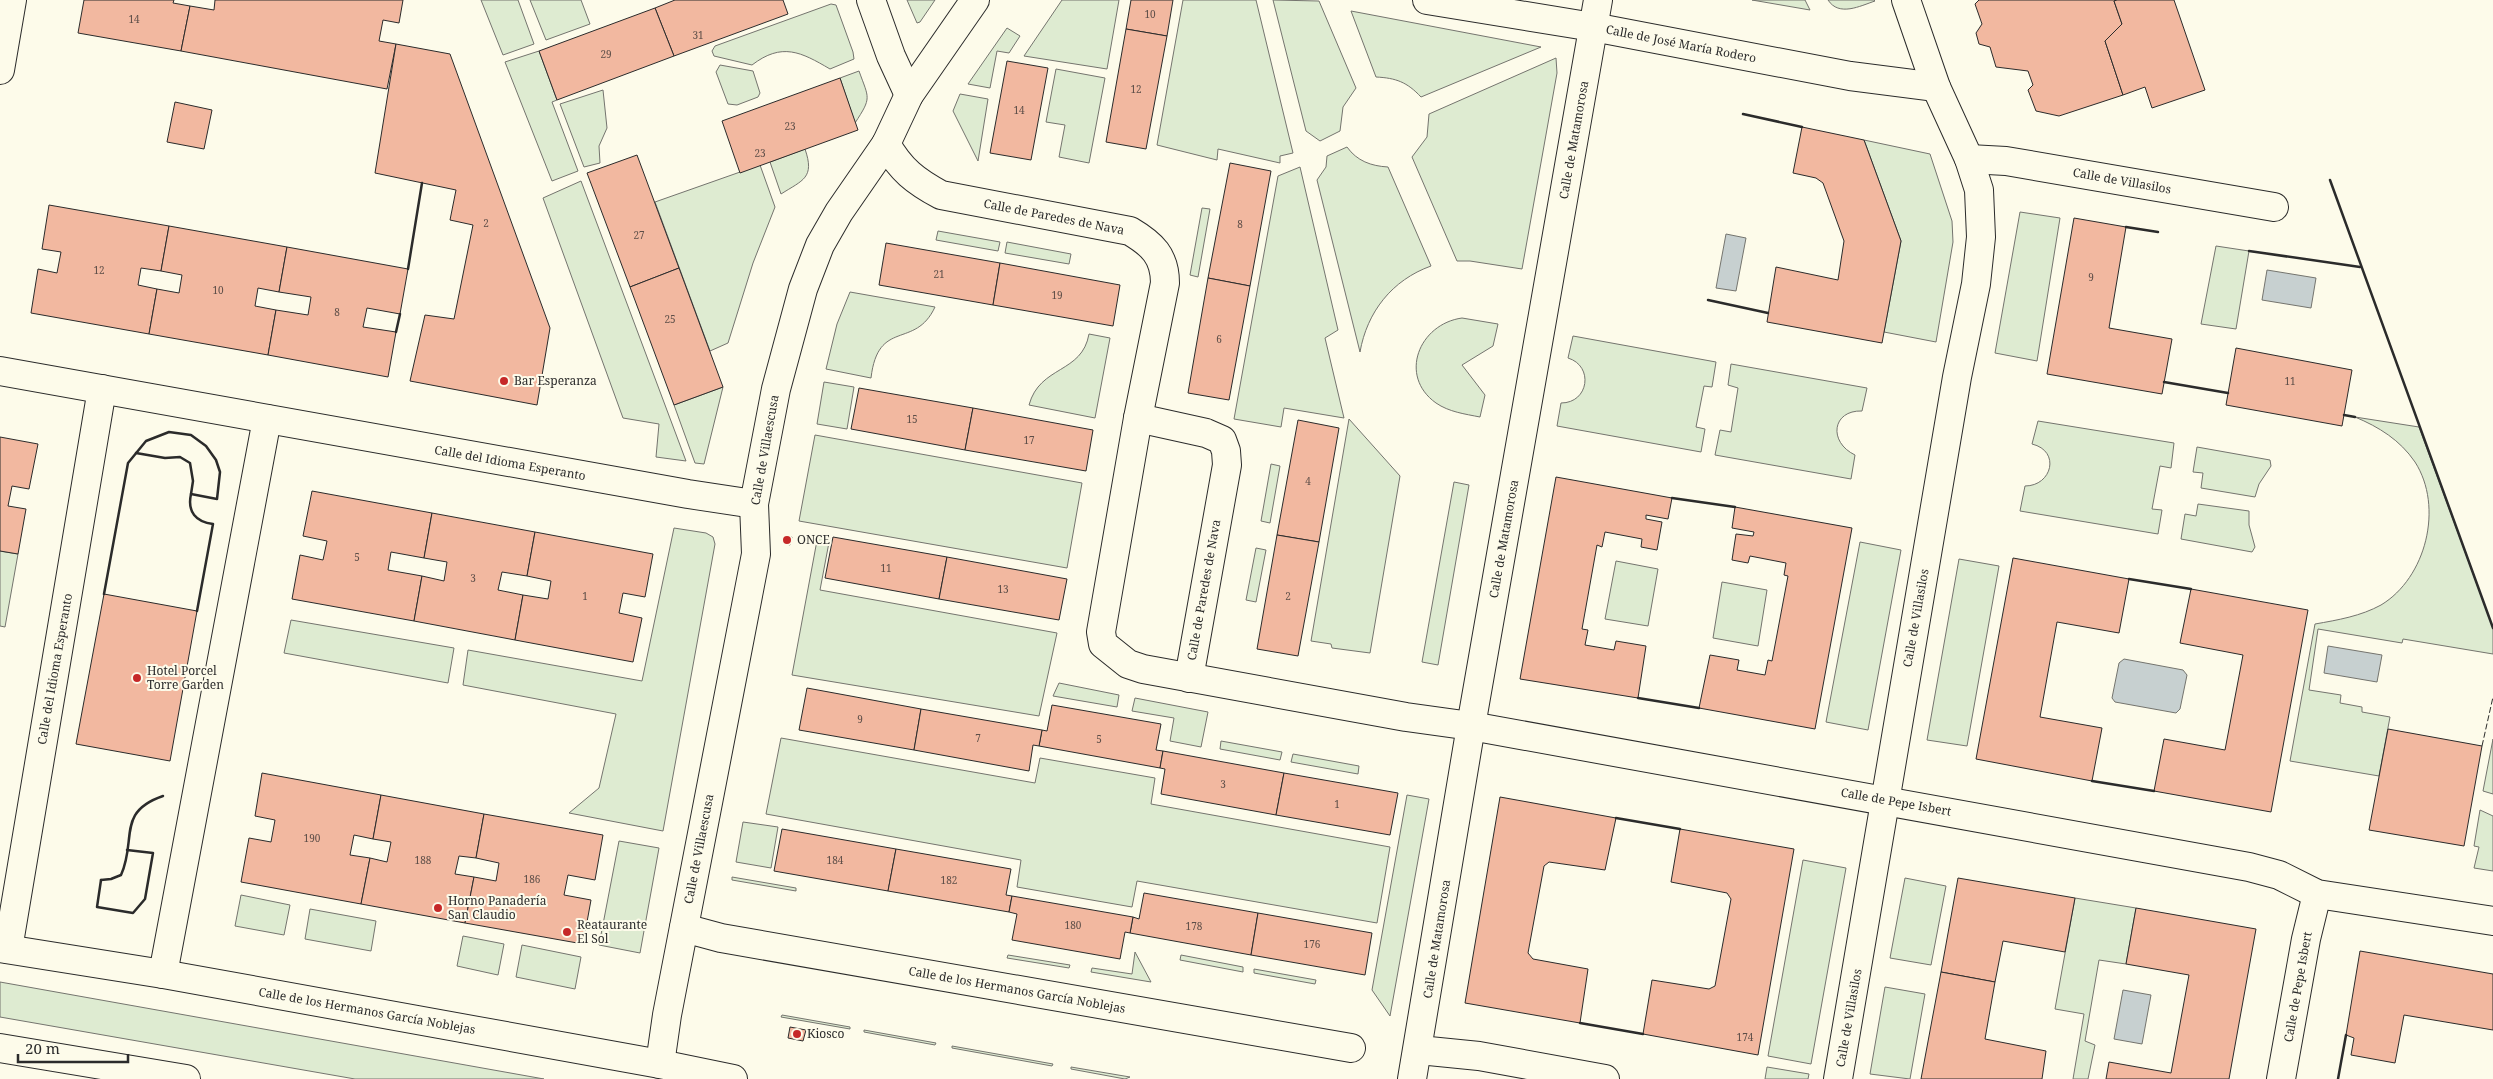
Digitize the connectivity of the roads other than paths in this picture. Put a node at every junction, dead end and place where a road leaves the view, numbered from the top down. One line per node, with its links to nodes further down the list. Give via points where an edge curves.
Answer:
1 (12, 0): 8 (street)
2 (871, 0): 10 (street)
3 (975, 0): 10 (street, Calle de Villaescusa)
4 (1426, 0): 7 (street, Calle de José María Rodero)
5 (1598, 0): 7 (street, Calle de Matamorosa)
6 (1906, 0): 9 (street, Calle de Villasilos)
7 (1593, 26): 9 (street, Calle de José María Rodero, via 1850,76); 20 (street, Calle de Matamorosa)
8 (0, 70)
9 (1936, 87): 12 (street, Calle de Villasilos)
10 (909, 95): 11 (street, Calle de Villaescusa)
11 (886, 144): 16 (street, Calle de Paredes de Nava, via 897,163 917,182 942,195 1130,231 1148,242 1165,267 1165,283); 18 (street, Calle de Villaescusa, via 839,212 803,289 776,390)
12 (1969, 159): 13 (street, Calle de Villasilos, via 2006,161); 21 (street, Calle de Villasilos, via 1979,190 1981,237 1977,274)
13 (2274, 207)
14 (0, 371): 15 (street, Calle del Idioma Esperanto)
15 (102, 389): 17 (street, Calle del Idioma Esperanto); 25 (street, Calle del Idioma Esperanto)
16 (1138, 418): 19 (street, Calle de Paredes de Nava, via 1101,632 1103,644 1128,664); 19 (street, Calle de Paredes de Nava, via 1206,433 1222,440 1226,451 1227,465)
17 (267, 419): 18 (street, Calle del Idioma Esperanto); 26 (street)
18 (754, 504): 24 (street, Calle de Villaescusa, via 756,554)
19 (1189, 678): 20 (street, Calle de Paredes de Nava)
20 (1471, 726): 21 (street, Calle de Pepe Isbert); 29 (street, Calle de Matamorosa)
21 (1884, 801): 22 (street, Calle de Pepe Isbert, via 2249,867 2279,875); 35 (street, Calle de Villasilos)
22 (2316, 894): 23 (street, Calle de Pepe Isbert); 36 (street, Calle de Pepe Isbert)
23 (2493, 921)
24 (684, 928): 28 (street, Calle de los Hermanos García Noblejas, via 731,940); 30 (street, Calle de Villaescusa)
25 (4, 948): 26 (street, Calle de los Hermanos García Noblejas)
26 (163, 974): 30 (street, Calle de los Hermanos García Noblejas)
27 (0, 1048): 31 (street)
28 (1351, 1048)
29 (1419, 1050): 33 (street, Calle de Matamorosa); 34 (street, via 1479,1056)
30 (660, 1064): 32 (street, Calle de los Hermanos García Noblejas)
31 (186, 1079)
32 (733, 1079)
33 (1412, 1079)
34 (1605, 1079)
35 (1838, 1079)
36 (2281, 1079)

